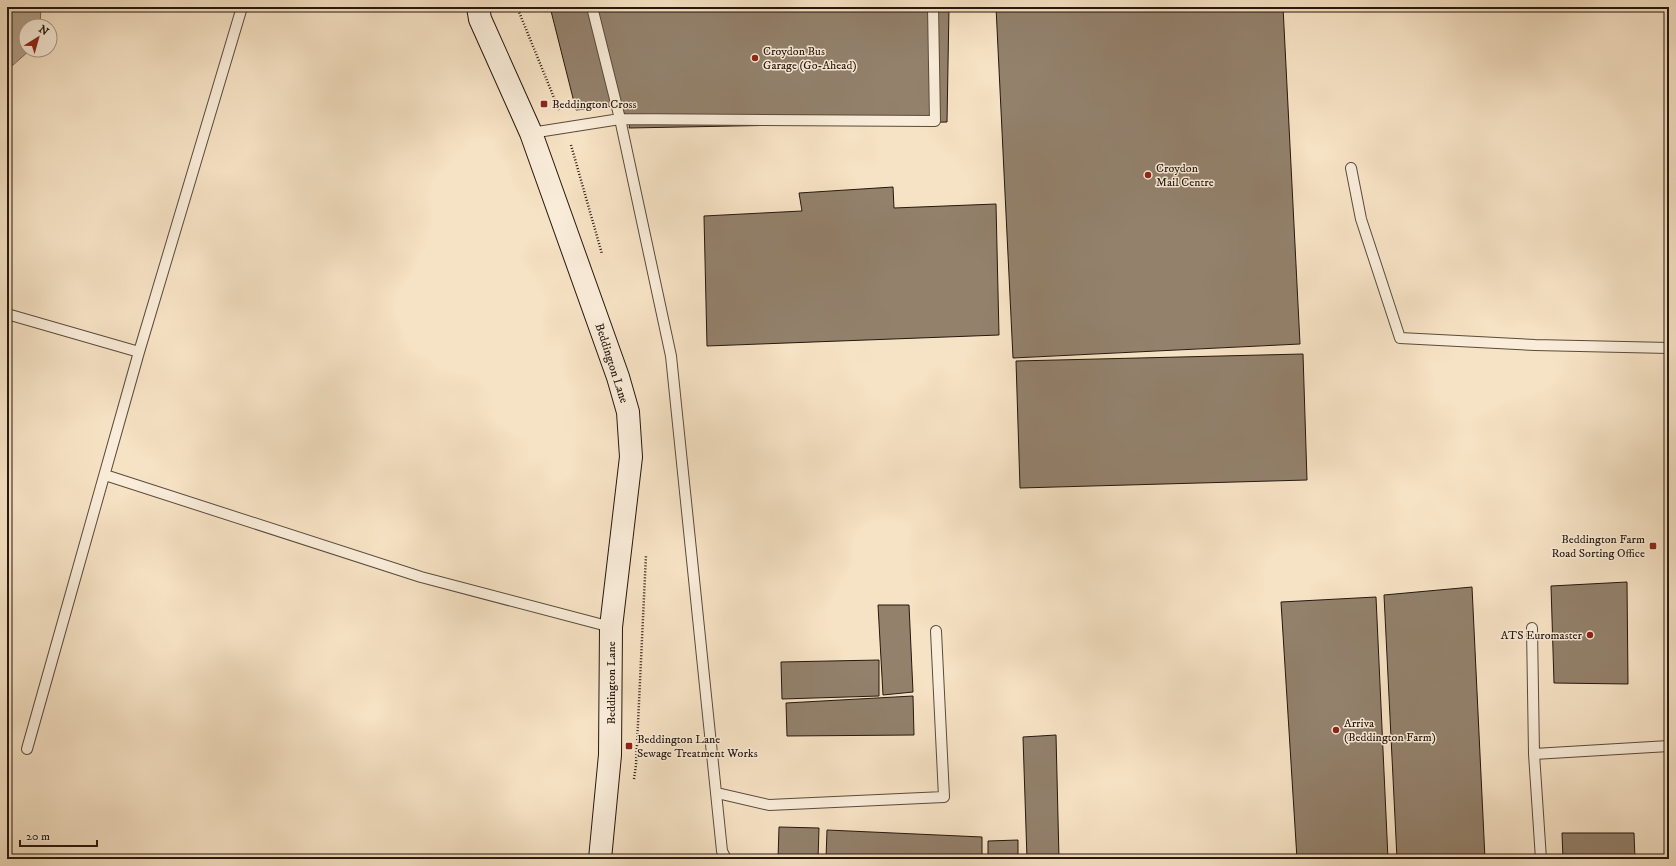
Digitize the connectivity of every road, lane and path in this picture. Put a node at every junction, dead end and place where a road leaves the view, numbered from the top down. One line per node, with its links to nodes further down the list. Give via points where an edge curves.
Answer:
1 (242, 7): 10 (lane)
2 (478, 7): 6 (main road, Beddington Lane, via 480,19)
3 (592, 7): 5 (lane)
4 (933, 7): 5 (lane, via 935,121)
5 (620, 119): 6 (lane); 18 (lane, via 671,356)
6 (531, 133): 12 (main road, Beddington Lane, via 618,377 628,412 631,457)
7 (1351, 168): 9 (lane, via 1362,219 1400,338)
8 (7, 314): 10 (lane)
9 (1669, 348)
10 (139, 352): 11 (lane)
11 (105, 474): 12 (lane, via 421,577); 16 (lane)
12 (612, 627): 19 (main road, Beddington Lane, via 610,755)
13 (1532, 628): 17 (lane)
14 (936, 631): 18 (lane, via 944,797 769,805)
15 (1669, 746): 17 (lane)
16 (27, 749)
17 (1534, 754): 21 (lane)
18 (717, 793): 20 (lane, via 722,851)
19 (600, 859)
20 (726, 859)
21 (1541, 859)

